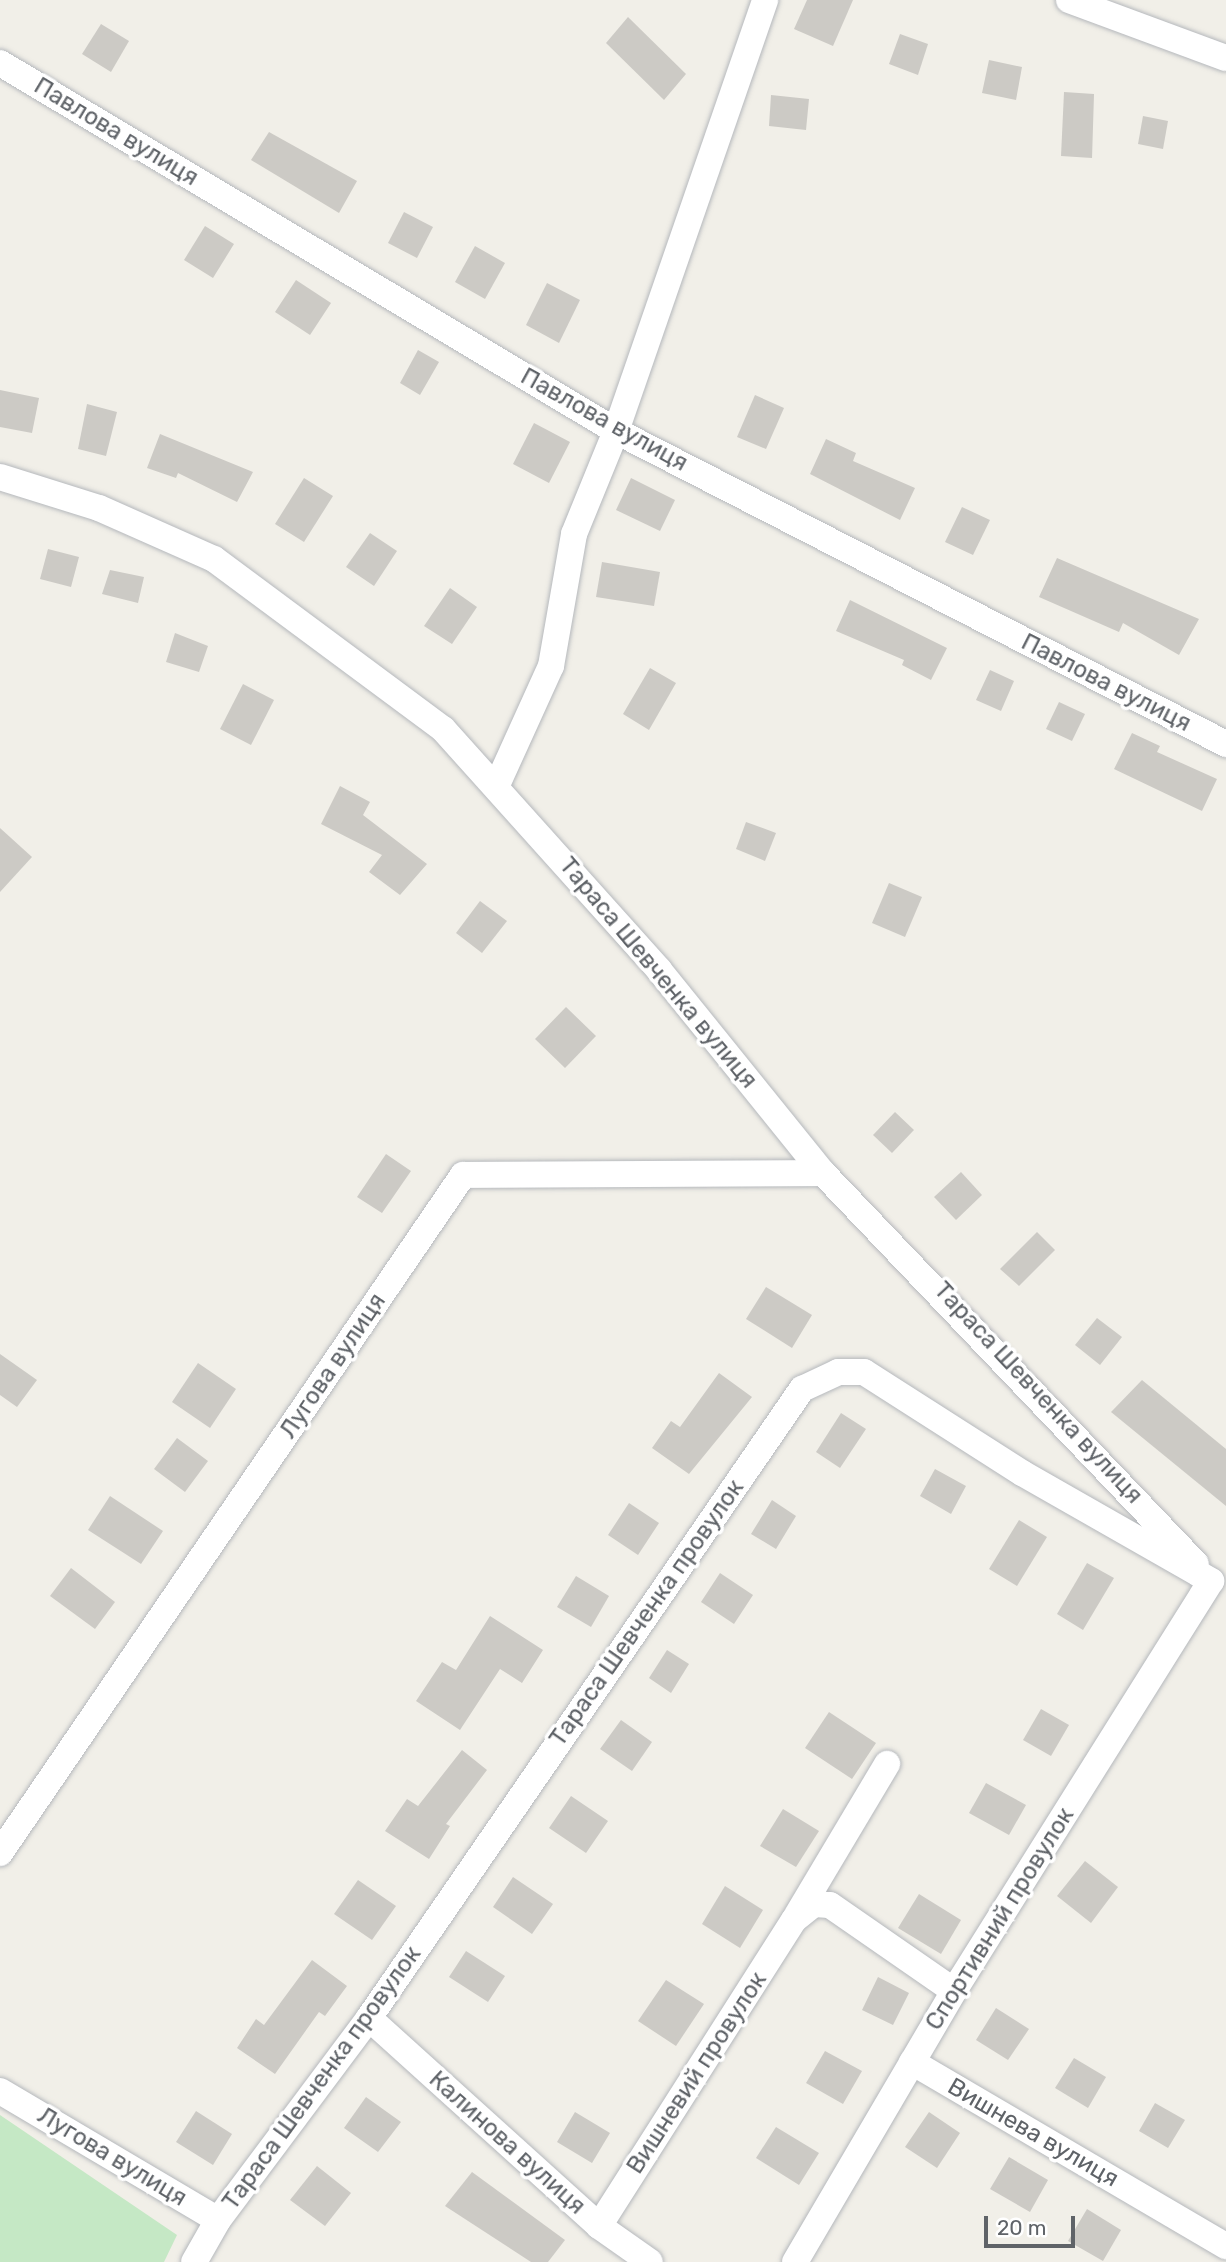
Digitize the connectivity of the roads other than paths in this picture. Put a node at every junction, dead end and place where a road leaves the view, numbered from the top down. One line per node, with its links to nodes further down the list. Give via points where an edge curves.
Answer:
1 (765, 0): 5 (street)
2 (1069, 0): 3 (street)
3 (1226, 58)
4 (0, 63): 5 (street, Павлова вулиця)
5 (616, 431): 7 (street, Павлова вулиця); 8 (street, via 574,534 551,666)
6 (0, 477): 8 (street, Тараса Шевченка вулиця, via 99,508 214,559 443,729)
7 (1226, 744)
8 (497, 785): 9 (street, Тараса Шевченка вулиця)
9 (823, 1173): 10 (street, Тараса Шевченка вулиця); 12 (street, Лугова вулиця, via 463,1175)
10 (1219, 1585): 14 (street, Спортивний провулок); 15 (street, Тараса Шевченка провулок, via 1022,1473 864,1372 817,1380 802,1389)
11 (887, 1765): 13 (street, Вишневий провулок)
12 (0, 1853)
13 (794, 1920): 14 (street, Вишневий провулок, via 814,1903 830,1905); 19 (street, Вишневий провулок)
14 (954, 1991): 16 (street, Спортивний провулок)
15 (369, 2018): 18 (street, Тараса Шевченка провулок); 19 (street, Калинова вулиця)
16 (912, 2062): 20 (street, Вишнева вулиця); 23 (street, Спортивний провулок)
17 (0, 2091): 18 (street, Лугова вулиця)
18 (218, 2220): 21 (street)
19 (599, 2226): 22 (street, Калинова вулиця)
20 (1226, 2246)
21 (194, 2262)
22 (650, 2262)
23 (795, 2262)

